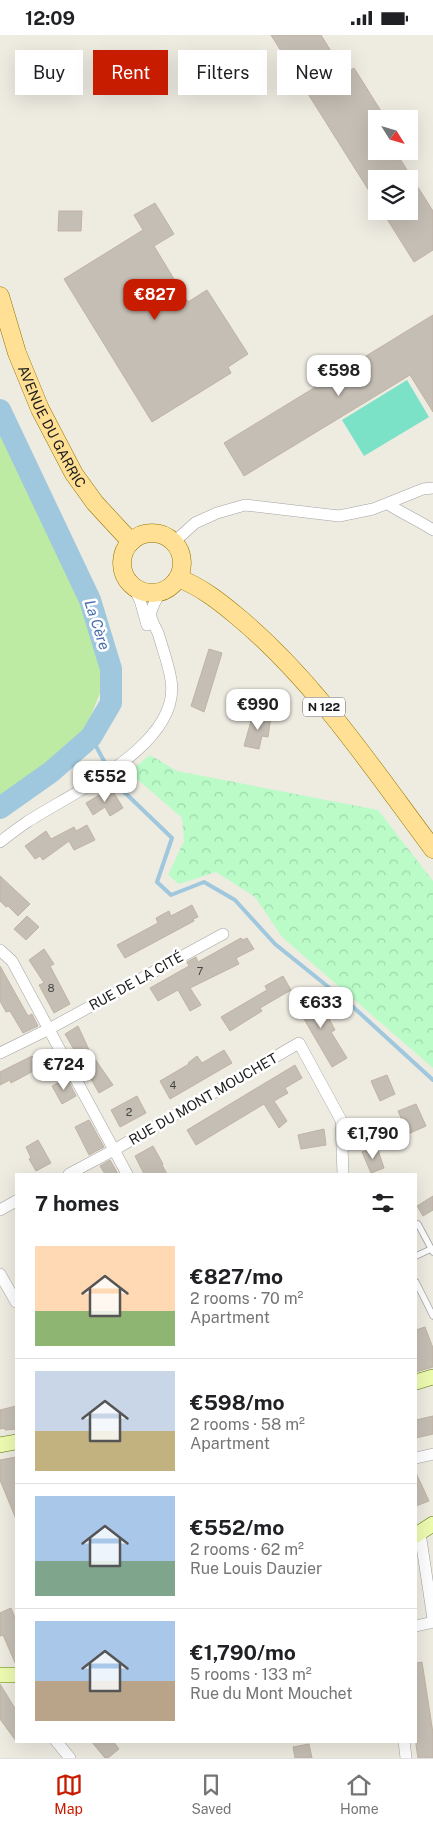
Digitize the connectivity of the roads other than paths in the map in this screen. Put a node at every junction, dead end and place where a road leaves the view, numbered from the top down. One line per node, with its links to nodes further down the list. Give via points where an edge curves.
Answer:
1 (0, 296): 5 (main road, AVENUE DU GARRIC, via 40,409 74,474)
2 (433, 487): 3 (street)
3 (388, 504): 4 (street); 6 (street, via 339,516 245,505 195,523)
4 (433, 530)
5 (130, 542): 6 (main road, via 147,533 157,533); 8 (main road, via 122,559 126,577)
6 (174, 542): 7 (main road, via 182,559)
7 (178, 579): 9 (main road); 12 (main road, N 122, via 195,585 218,600 292,667)
8 (133, 586): 9 (main road, via 148,593); 10 (street, via 147,627)
9 (161, 591): 10 (street, via 150,614)
10 (162, 649): 11 (street, via 172,681 172,694 162,722 149,738 98,780 27,821)
11 (0, 842)
12 (433, 849)
13 (222, 933): 15 (street, RUE DE LA CITÉ)
14 (0, 950): 15 (street, via 12,961)
15 (49, 1029): 16 (street, RUE DE LA CITÉ); 17 (street)
16 (0, 1053)
17 (114, 1150): 18 (street); 19 (street); 20 (street, RUE DU MONT MOUCHET, via 299,1043 341,1120)
18 (71, 1173)
19 (126, 1173)
20 (344, 1173)
21 (15, 1202): 22 (street)
22 (0, 1210)
23 (418, 1224): 24 (lane)
24 (432, 1250): 25 (lane)
25 (417, 1256)
26 (0, 1274): 28 (street)
27 (417, 1284): 29 (lane)
28 (15, 1300)
29 (433, 1316)
30 (433, 1377): 31 (main road)
31 (417, 1382)
32 (15, 1442): 33 (main road)
33 (0, 1445)
34 (433, 1454): 35 (street)
35 (417, 1459)
36 (433, 1524): 37 (main road)
37 (418, 1533): 38 (street)
38 (433, 1621): 39 (street)
39 (417, 1626)
40 (58, 1743): 42 (street)
41 (404, 1743): 43 (street)
42 (70, 1758)
43 (406, 1758)

